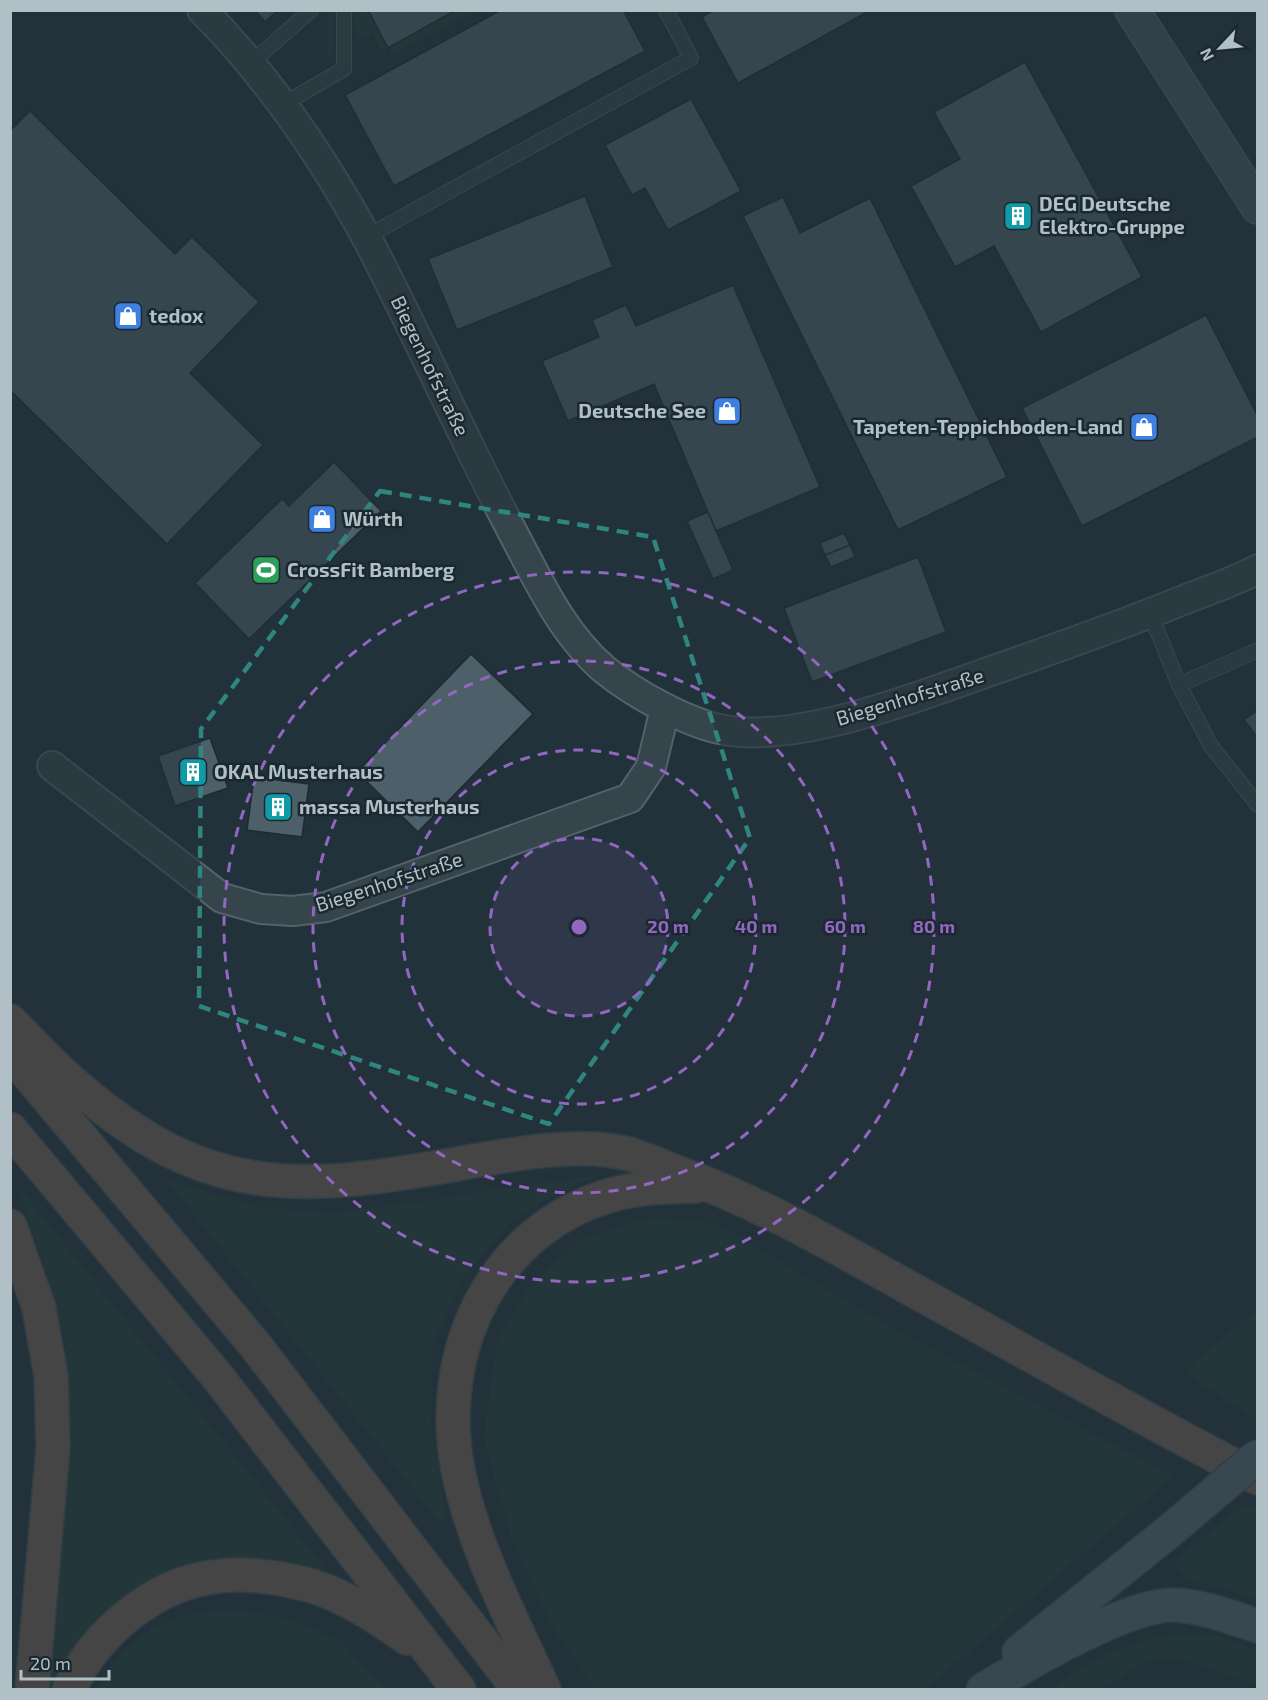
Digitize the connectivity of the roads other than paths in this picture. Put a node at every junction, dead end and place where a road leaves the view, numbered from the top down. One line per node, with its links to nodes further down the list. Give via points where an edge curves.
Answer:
1 (202, 10): 6 (street, Biegenhofstraße)
2 (311, 10): 6 (lane)
3 (344, 10): 7 (lane, via 344,69)
4 (666, 10): 9 (lane, via 691,58)
5 (1132, 10): 8 (street)
6 (250, 63): 7 (street, Biegenhofstraße)
7 (282, 105): 9 (street, Biegenhofstraße, via 338,186)
8 (1257, 207)
9 (366, 237): 14 (street, Biegenhofstraße, via 542,589 569,630 604,669)
10 (1257, 569): 11 (street, Biegenhofstraße)
11 (1150, 613): 13 (lane); 14 (street, Biegenhofstraße, via 921,696 818,725 764,733 728,731)
12 (1257, 650): 13 (lane)
13 (1179, 685): 16 (lane, via 1211,746)
14 (665, 709): 15 (street, Biegenhofstraße, via 651,767 630,798 326,907 261,909 222,897)
15 (52, 766)
16 (1257, 805)
17 (10, 1021): 20 (highway, via 79,1089 142,1137 195,1163 230,1173 272,1181 322,1183 569,1149 627,1154)
18 (10, 1053): 29 (highway, via 255,1345)
19 (10, 1129): 25 (highway, via 217,1376)
20 (713, 1185): 23 (highway, via 784,1217 1100,1396); 30 (highway, via 650,1187 614,1195 570,1212 536,1232 498,1273 477,1307 460,1352 453,1411 458,1469 473,1527)
21 (10, 1226): 26 (highway, via 39,1308 51,1376 53,1448)
22 (1257, 1456): 31 (main road, bridge)
23 (1257, 1478)
24 (1257, 1626): 32 (main road, via 1202,1608 1171,1605 1138,1611 1036,1658)
25 (435, 1658): 27 (highway, via 365,1609 315,1587 266,1577 220,1576 176,1588 131,1614 92,1650); 28 (highway)
26 (33, 1689)
27 (69, 1689)
28 (459, 1689)
29 (519, 1689)
30 (544, 1689)
31 (972, 1689)
32 (983, 1689)

